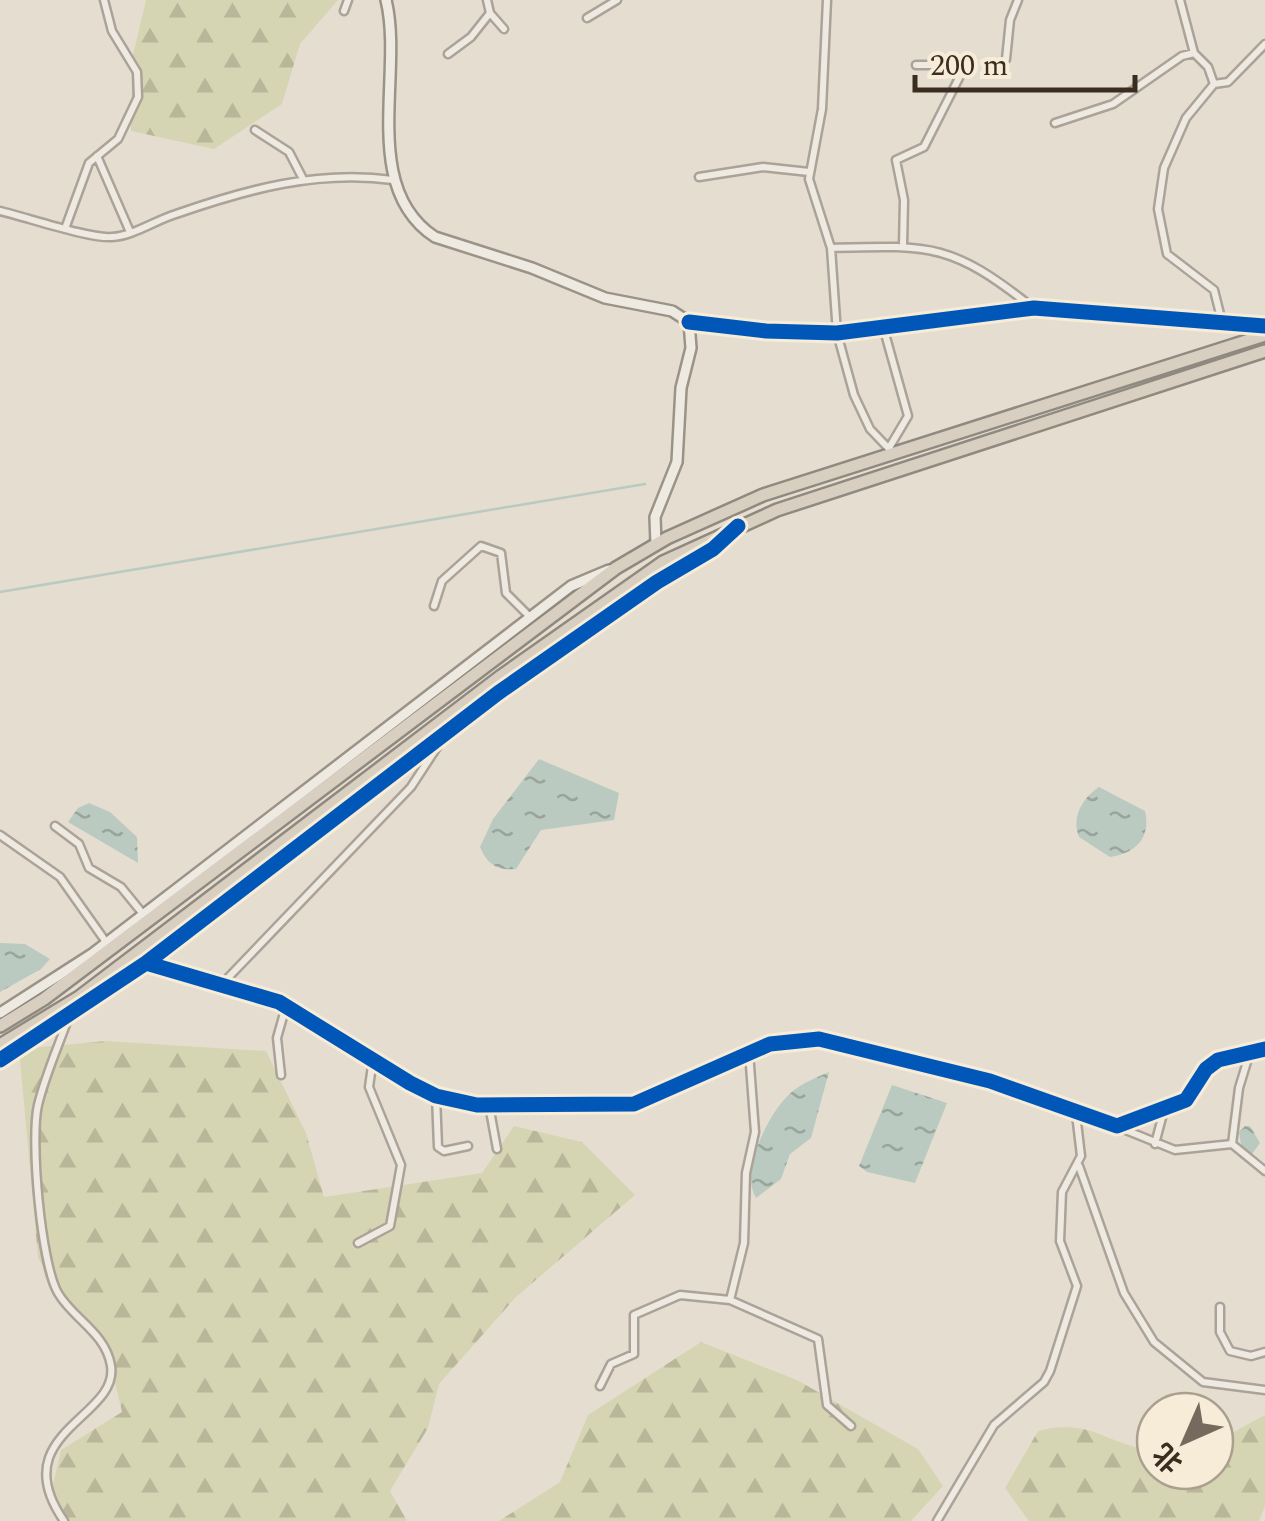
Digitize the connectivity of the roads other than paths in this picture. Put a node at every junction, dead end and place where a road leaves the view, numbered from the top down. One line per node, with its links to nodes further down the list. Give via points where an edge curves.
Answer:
1 (104, 0): 21 (street, via 139,82 118,139)
2 (348, 0): 9 (street)
3 (386, 0): 25 (street, via 393,37)
4 (487, 0): 10 (street)
5 (617, 0): 11 (street)
6 (827, 0): 22 (street, via 822,109)
7 (1018, 0): 16 (street)
8 (1180, 0): 14 (street)
9 (344, 11)
10 (490, 14): 12 (street); 15 (street)
11 (587, 18)
12 (504, 28)
13 (1265, 44): 18 (street, via 1228,82)
14 (1194, 53): 18 (street); 19 (street, via 1113,104)
15 (448, 54)
16 (1006, 58)
17 (916, 65): 29 (street, via 963,70 924,146 896,160)
18 (1214, 84): 33 (street, via 1174,141 1158,209 1166,254 1214,290)
19 (1055, 123)
20 (256, 130): 23 (street, via 289,152)
21 (97, 156): 27 (street); 28 (street)
22 (809, 172): 24 (street, via 763,167); 30 (street)
23 (302, 177): 25 (street); 28 (street)
24 (699, 177)
25 (393, 180): 32 (street, via 435,237 605,298 672,311)
26 (0, 212): 27 (street)
27 (66, 226): 28 (street, via 96,237)
28 (130, 232)
29 (903, 246): 30 (street); 31 (street, via 970,261)
30 (830, 248): 36 (street)
31 (1034, 308): 33 (street); 35 (street)
32 (689, 322): 36 (street); 41 (street, via 677,462 655,516)
33 (1222, 322): 34 (street)
34 (1265, 326)
35 (884, 330): 36 (street); 39 (street, via 908,416)
36 (837, 333): 39 (street, via 860,412)
37 (1265, 335): 39 (highway)
38 (1265, 352): 40 (highway)
39 (891, 451): 41 (highway, via 763,495)
40 (738, 526): 45 (street); 56 (highway, via 629,584 79,998)
41 (656, 544): 42 (highway)
42 (616, 568): 44 (street, via 581,580); 55 (highway, via 57,990)
43 (434, 606): 44 (street, via 442,582 480,546 501,553 506,593)
44 (531, 618): 48 (street)
45 (445, 734): 50 (street); 51 (street, via 411,786)
46 (55, 826): 48 (street, via 79,844 89,868 120,886)
47 (0, 835): 49 (street, via 60,877)
48 (143, 914): 49 (street)
49 (106, 942): 53 (street)
50 (146, 963): 51 (street); 54 (street)
51 (224, 983): 52 (street)
52 (286, 1006): 60 (street); 62 (street, via 277,1038)
53 (0, 1013)
54 (68, 1019): 61 (street); 81 (street, via 36,1121 43,1234 60,1296 97,1336 111,1365 107,1389 68,1427 47,1467 48,1495)
55 (0, 1026)
56 (0, 1044)
57 (1265, 1048): 59 (street)
58 (749, 1052): 64 (street, via 634,1104); 66 (street, via 796,1039 852,1044 990,1081); 75 (street, via 755,1132 744,1243)
59 (1250, 1052): 65 (street, via 1212,1064 1186,1100); 69 (street)
60 (373, 1059): 63 (street); 74 (street, via 368,1086 397,1152 401,1178 390,1226)
61 (0, 1060)
62 (281, 1075)
63 (436, 1096): 64 (street); 70 (street, via 438,1148)
64 (489, 1105): 71 (street)
65 (1164, 1109): 67 (street); 68 (street)
66 (1076, 1114): 67 (street); 72 (street)
67 (1117, 1126): 68 (street)
68 (1155, 1144): 69 (street, via 1175,1150)
69 (1232, 1144): 73 (street)
70 (468, 1146)
71 (497, 1149)
72 (1078, 1164): 79 (street, via 1124,1293 1154,1342 1203,1382); 82 (street, via 1060,1199 1060,1241 1077,1286 1050,1371 994,1425)
73 (1265, 1171)
74 (358, 1243)
75 (730, 1300): 78 (street, via 680,1295 639,1311 632,1322 634,1354 611,1364); 80 (street, via 818,1339 827,1406)
76 (1220, 1307): 77 (street, via 1220,1332 1230,1350)
77 (1265, 1352)
78 (600, 1386)
79 (1265, 1390)
80 (851, 1426)
81 (64, 1521)
82 (937, 1521)

